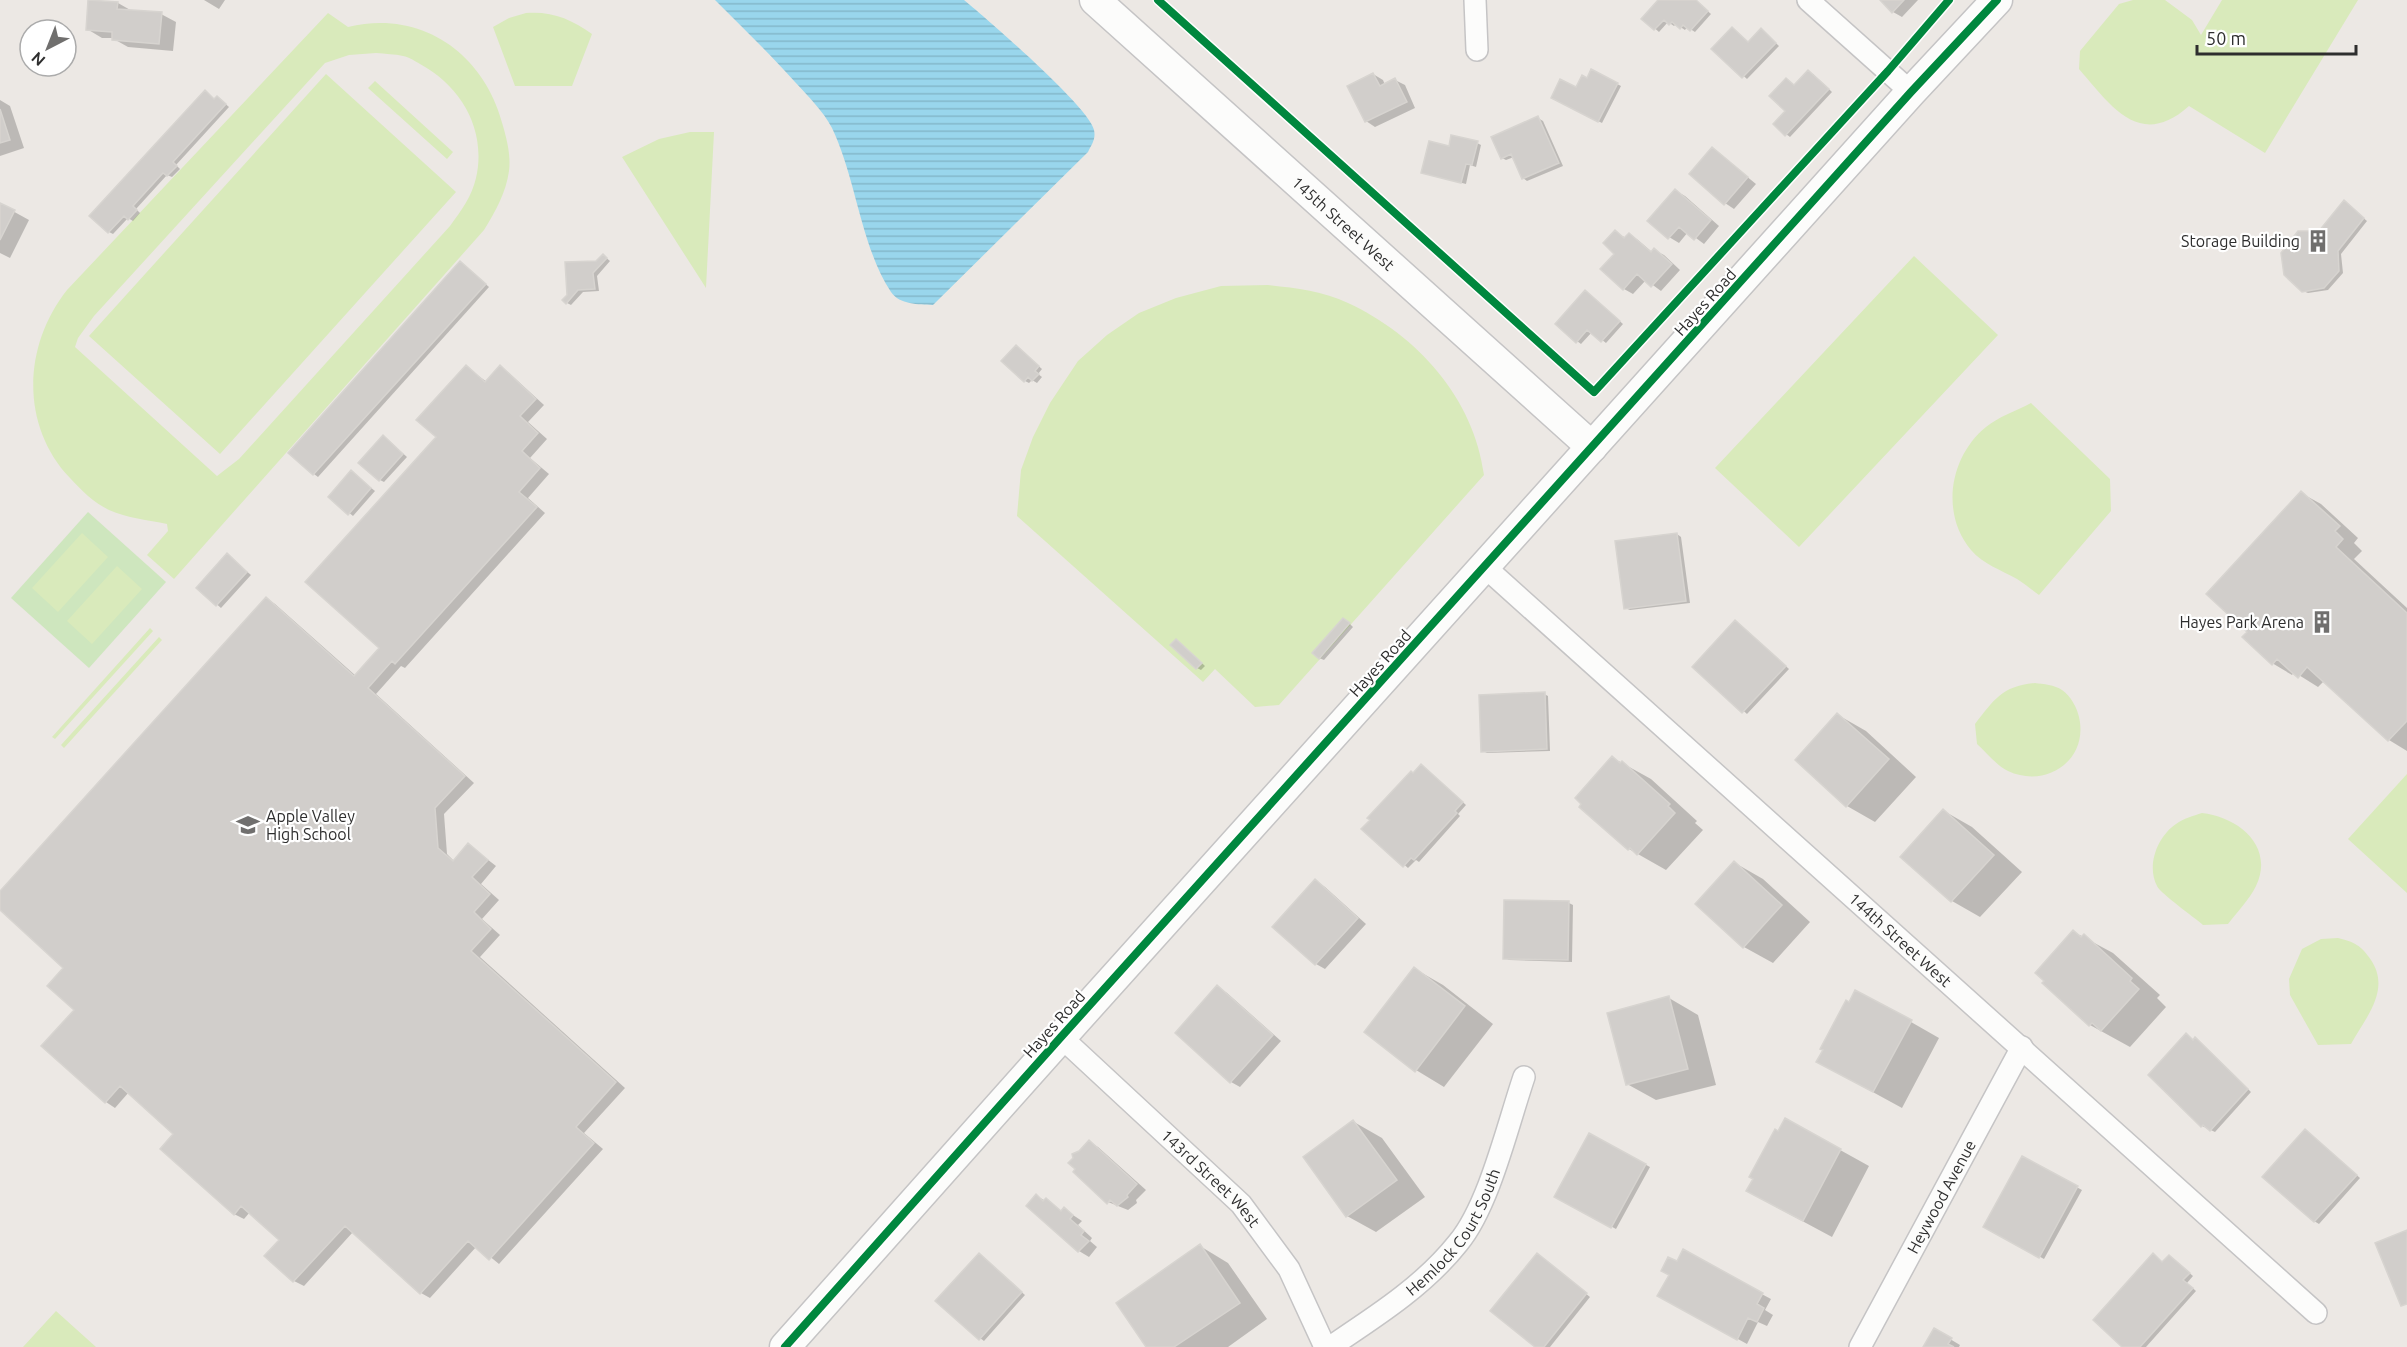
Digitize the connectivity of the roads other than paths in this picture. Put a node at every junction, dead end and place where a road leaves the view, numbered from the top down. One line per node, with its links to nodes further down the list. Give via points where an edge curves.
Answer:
1 (1095, 0): 7 (street, 145th Street West)
2 (1475, 0): 5 (street)
3 (1808, 0): 6 (street)
4 (1997, 0): 6 (street, Hayes Road)
5 (1477, 50)
6 (1911, 92): 7 (street, Hayes Road)
7 (1592, 447): 8 (street, Hayes Road)
8 (1485, 567): 9 (street, Hayes Road); 10 (street, 144th Street West)
9 (1061, 1037): 13 (street, Hayes Road); 14 (street, 143rd Street West, via 1241,1204 1289,1269)
10 (2022, 1047): 12 (street, 144th Street West); 16 (street, Heywood Avenue)
11 (1524, 1077): 15 (street, Hemlock Court South, via 1483,1199 1460,1242 1425,1279)
12 (2316, 1313)
13 (785, 1347)
14 (1325, 1347)
15 (1330, 1347)
16 (1860, 1347)

